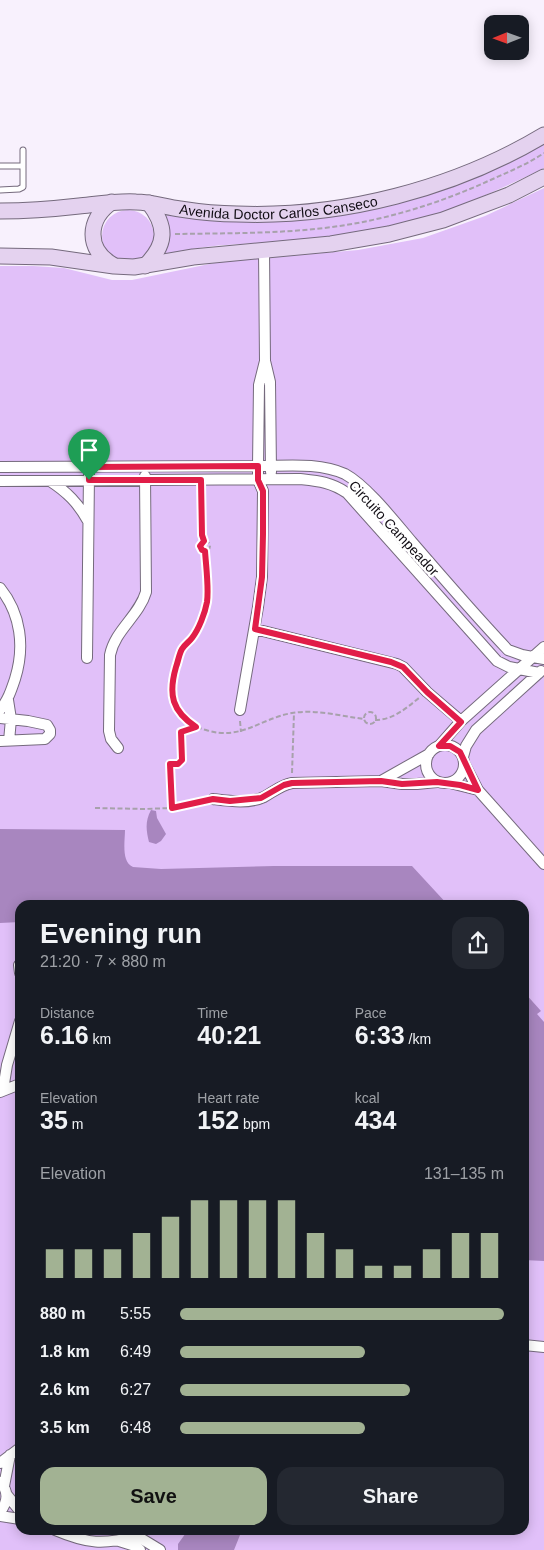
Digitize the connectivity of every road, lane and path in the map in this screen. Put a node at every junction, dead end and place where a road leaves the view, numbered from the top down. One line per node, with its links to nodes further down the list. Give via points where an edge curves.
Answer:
1 (544, 136): 8 (main road, Avenida Doctor Carlos Canseco, via 460,176 362,203 282,214 208,213)
2 (23, 150): 4 (lane)
3 (0, 166): 4 (lane)
4 (23, 166): 6 (lane, via 22,189)
5 (544, 177): 10 (main road, via 478,208 414,228 331,244)
6 (0, 190)
7 (112, 202): 8 (main road, Avenida Doctor Carlos Canseco); 9 (main road, Avenida Doctor Carlos Canseco, via 48,210); 12 (main road, via 98,216 93,235 99,254)
8 (149, 203): 13 (main road, via 163,234 158,251)
9 (0, 211)
10 (264, 250): 13 (main road, via 193,257); 14 (street)
11 (0, 256): 12 (main road, via 51,257)
12 (114, 266): 13 (main road)
13 (145, 266)
14 (265, 361): 15 (street, via 259,385); 16 (street, via 270,382)
15 (258, 466): 16 (street, Circuito Campeador); 19 (street); 24 (street)
16 (271, 466): 20 (street, Circuito Campeador); 21 (street)
17 (0, 467): 18 (street)
18 (89, 467): 19 (street); 22 (street)
19 (145, 468): 27 (street)
20 (330, 469): 28 (street); 32 (street, Circuito Campeador, via 355,481)
21 (270, 479): 24 (street, Circuito Campeador); 28 (street, Circuito Campeador); 29 (street)
22 (89, 480): 26 (street, Circuito Campeador); 27 (street, Circuito Campeador); 30 (street)
23 (201, 480): 24 (street, Circuito Campeador); 27 (street, Circuito Campeador); 31 (path)
24 (258, 480): 29 (street)
25 (0, 481): 26 (street, Circuito Campeador)
26 (50, 481): 30 (street, via 73,498)
27 (145, 481): 56 (street, via 146,592 143,602 117,636 110,655 109,731)
28 (325, 482): 34 (street, Circuito Campeador, via 346,493)
29 (263, 491): 36 (street, via 262,577)
30 (90, 524): 38 (street)
31 (204, 541): 33 (path, via 200,548); 33 (path, via 210,545)
32 (414, 544): 34 (street); 39 (street, Circuito Campeador, via 508,650)
33 (205, 551): 53 (path, via 207,601 197,630 181,650 172,681 172,699 178,711)
34 (401, 554): 40 (street, Circuito Campeador)
35 (0, 588): 45 (street, via 9,599 19,626 18,666)
36 (255, 629): 44 (street, via 397,664); 47 (street)
37 (544, 647): 39 (street)
38 (87, 658)
39 (539, 658): 41 (street)
40 (497, 661): 41 (street, Circuito Campeador); 43 (street)
41 (521, 669): 42 (street, Circuito Campeador); 43 (street)
42 (542, 671): 58 (street, via 476,730 466,746)
43 (498, 689): 52 (street)
44 (427, 692): 51 (path, via 396,715); 52 (street)
45 (8, 700): 46 (street); 49 (street)
46 (0, 710)
47 (240, 710)
48 (294, 713): 50 (path, via 326,713); 53 (path, via 236,733 218,734); 61 (path)
49 (5, 718): 54 (street); 54 (street, via 47,726 50,734 45,739)
50 (364, 719): 51 (path, via 369,724); 51 (path, via 371,712)
51 (375, 720)
52 (461, 722): 55 (street)
53 (196, 727): 66 (path, via 181,732 182,760 178,764 170,764)
54 (4, 741)
55 (439, 746): 57 (street); 58 (street, via 456,748)
56 (118, 748)
57 (429, 754): 59 (street); 60 (street, via 428,773)
58 (464, 760): 62 (street, via 461,776); 63 (street)
59 (381, 781): 60 (street, via 402,784); 61 (street)
60 (437, 782): 62 (street)
61 (292, 783): 64 (street, via 261,798)
62 (450, 783): 63 (street)
63 (478, 790): 67 (street)
64 (213, 799): 66 (path)
65 (95, 808): 66 (path)
66 (172, 808)
67 (544, 864)
68 (15, 1038): 70 (street)
69 (15, 1086): 70 (street)
70 (2, 1091)
71 (529, 1346): 72 (street)
72 (544, 1347)
73 (15, 1452): 74 (street)
74 (10, 1455): 75 (street); 76 (street)
75 (0, 1463)
76 (4, 1488): 77 (street); 78 (street, via 6,1504)
77 (15, 1504)
78 (0, 1512)
79 (0, 1516): 80 (street)
80 (15, 1518)
81 (67, 1535): 82 (street, via 96,1543)
82 (118, 1541): 83 (street, via 137,1536); 84 (street)
83 (159, 1549)
84 (140, 1550)

